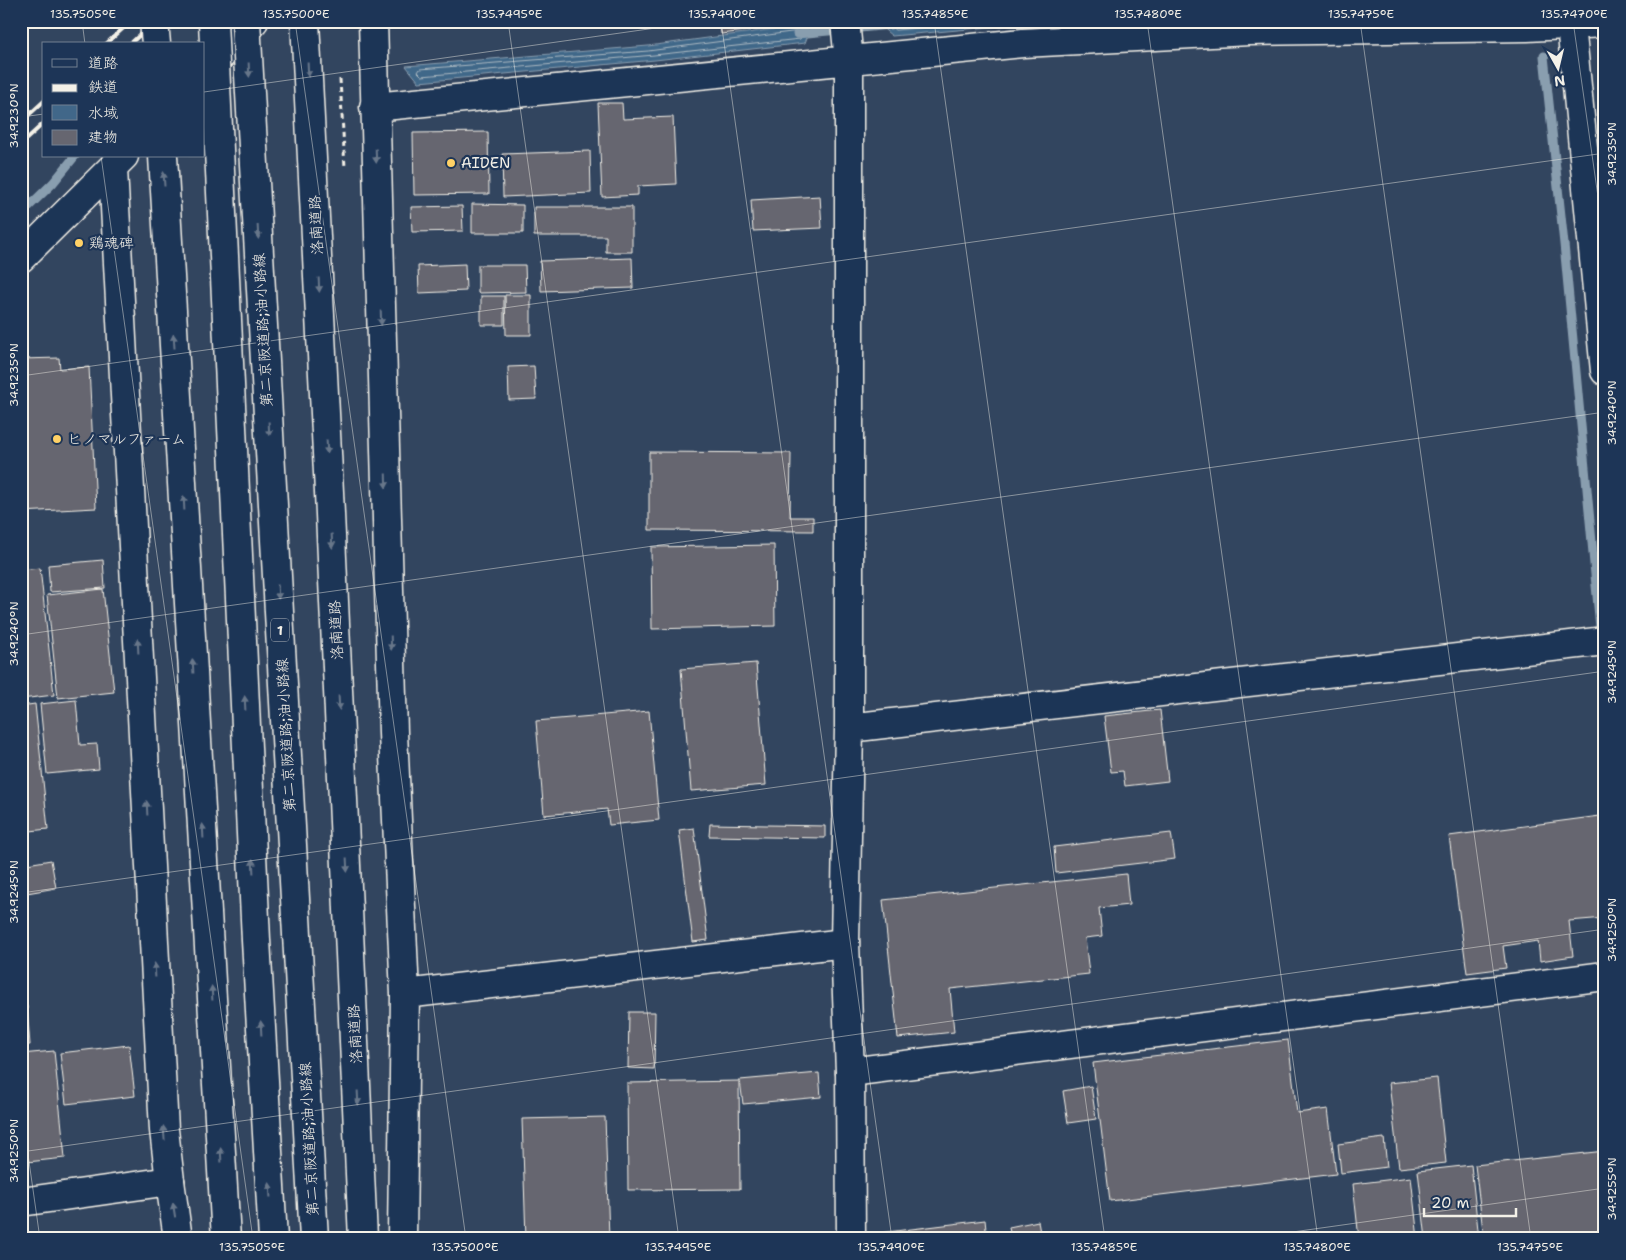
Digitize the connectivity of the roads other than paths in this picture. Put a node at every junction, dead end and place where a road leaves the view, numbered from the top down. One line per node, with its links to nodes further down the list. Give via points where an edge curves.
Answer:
1 (154, 21): 11 (main road, bridge)
2 (213, 21): 29 (main road, one-way to 2, bridge)
3 (246, 21): 30 (main road, 第二京阪道路;油小路線 / 1, one-way to 30, bridge)
4 (254, 21): 13 (main road)
5 (305, 21): 31 (main road, 洛南道路, one-way to 31)
6 (373, 21): 14 (main road)
7 (845, 21): 12 (main road)
8 (1605, 23): 9 (main road)
9 (1571, 25): 10 (main road); 18 (main road)
10 (1249, 26): 12 (main road, via 1023,43)
11 (156, 42)
12 (849, 61): 14 (main road); 20 (main road)
13 (205, 72)
14 (374, 107): 23 (main road, one-way to 23, via 393,723)
15 (163, 158): 28 (main road, one-way to 15)
16 (118, 163): 17 (main road); 25 (main road, one-way to 16, via 163,1120)
17 (21, 258)
18 (1605, 371)
19 (1605, 641): 20 (main road)
20 (849, 728): 21 (main road)
21 (845, 943): 23 (main road); 24 (main road)
22 (1605, 976): 24 (main road)
23 (405, 994): 32 (main road)
24 (850, 1072): 33 (main road)
25 (170, 1181): 26 (main road); 27 (main road, one-way to 25)
26 (21, 1202)
27 (178, 1239)
28 (226, 1239)
29 (273, 1239)
30 (314, 1239)
31 (363, 1239)
32 (402, 1239)
33 (850, 1239)

